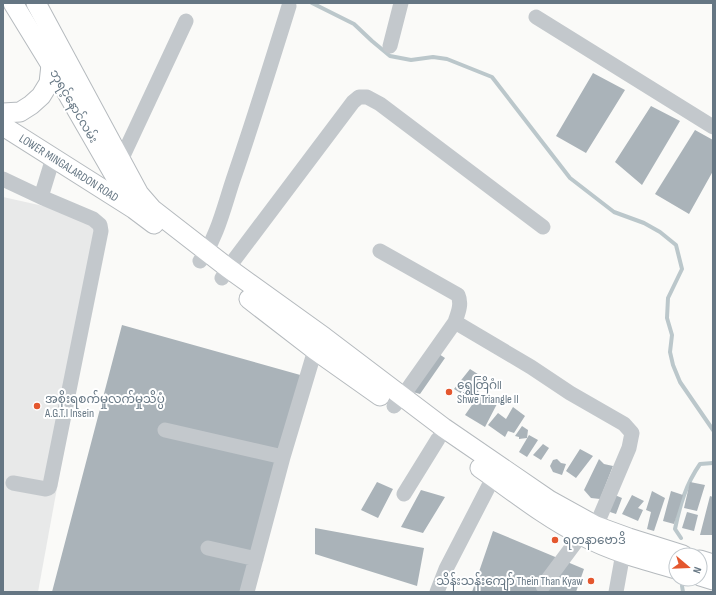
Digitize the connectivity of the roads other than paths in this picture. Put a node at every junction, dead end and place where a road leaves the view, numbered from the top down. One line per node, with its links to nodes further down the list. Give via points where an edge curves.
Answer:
1 (13, 3): 8 (main road, ဘုရင့်နောင်လမ်း)
2 (36, 3): 13 (main road, ဘုရင့်နောင်လမ်း)
3 (401, 3): 7 (street)
4 (289, 6): 19 (street, via 219,222)
5 (536, 17): 11 (street)
6 (186, 20): 13 (street)
7 (390, 46)
8 (51, 65): 9 (main road, via 49,83 41,96 20,112); 16 (main road, ဘုရင့်နောင်လမ်း)
9 (3, 113)
10 (3, 126): 12 (main road, LOWER MINGALARDON ROAD)
11 (713, 127)
12 (53, 158): 15 (street); 16 (main road, LOWER MINGALARDON ROAD)
13 (121, 160): 16 (main road, ဘုရင့်နောင်လမ်း, via 139,194)
14 (3, 179): 15 (street)
15 (41, 197): 28 (street, via 94,219 102,231 49,488)
16 (143, 209): 19 (main road)
17 (543, 227): 20 (street, via 380,104 367,97 359,97)
18 (380, 251): 21 (street, via 458,295 460,305)
19 (204, 256): 20 (main road)
20 (225, 273): 22 (main road)
21 (455, 322): 23 (street); 30 (street, via 624,424 632,433 629,448)
22 (320, 343): 23 (main road); 26 (street)
23 (398, 402): 25 (main road); 30 (main road, via 444,428)
24 (165, 430): 26 (street)
25 (438, 439): 27 (main road); 29 (street)
26 (283, 457): 34 (street)
27 (493, 478): 30 (main road, via 543,512); 38 (street, via 446,569)
28 (13, 483)
29 (404, 494)
30 (588, 530): 31 (main road); 36 (street)
31 (626, 546): 33 (main road); 35 (main road); 39 (street)
32 (208, 548): 34 (street)
33 (668, 553)
34 (256, 559): 37 (street)
35 (668, 565)
36 (543, 586)
37 (247, 592)
38 (437, 592)
39 (616, 592)

